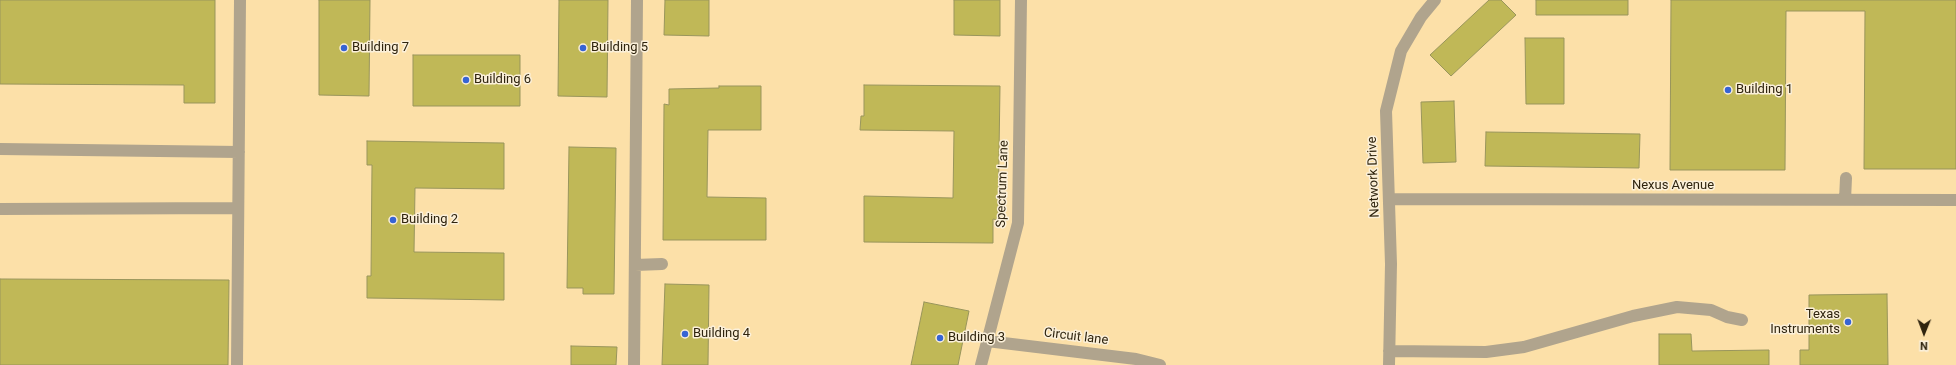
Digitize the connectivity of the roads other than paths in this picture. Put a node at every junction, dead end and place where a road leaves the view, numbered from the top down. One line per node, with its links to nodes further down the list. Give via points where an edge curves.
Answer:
1 (240, 0): 6 (street)
2 (637, 0): 14 (street)
3 (1021, 0): 16 (street, Spectrum Lane, via 1018,223)
4 (1435, 0): 8 (street, Network Drive, via 1421,17 1401,50 1386,111)
5 (0, 149): 6 (street)
6 (239, 152): 11 (street)
7 (1846, 178): 9 (street)
8 (1389, 199): 9 (street, Nexus Avenue); 17 (street, Network Drive)
9 (1845, 200): 10 (street, Nexus Avenue)
10 (1956, 200)
11 (238, 208): 12 (street); 18 (street)
12 (0, 209)
13 (662, 264): 14 (street)
14 (635, 265): 19 (street)
15 (1742, 320): 17 (street, via 1711,310 1677,307 1633,316 1524,347 1486,352)
16 (987, 341): 20 (street, Spectrum Lane); 21 (street, Circuit lane, via 1136,358)
17 (1389, 351): 22 (street, Network Drive)
18 (238, 365)
19 (634, 365)
20 (981, 365)
21 (1160, 365)
22 (1389, 365)

